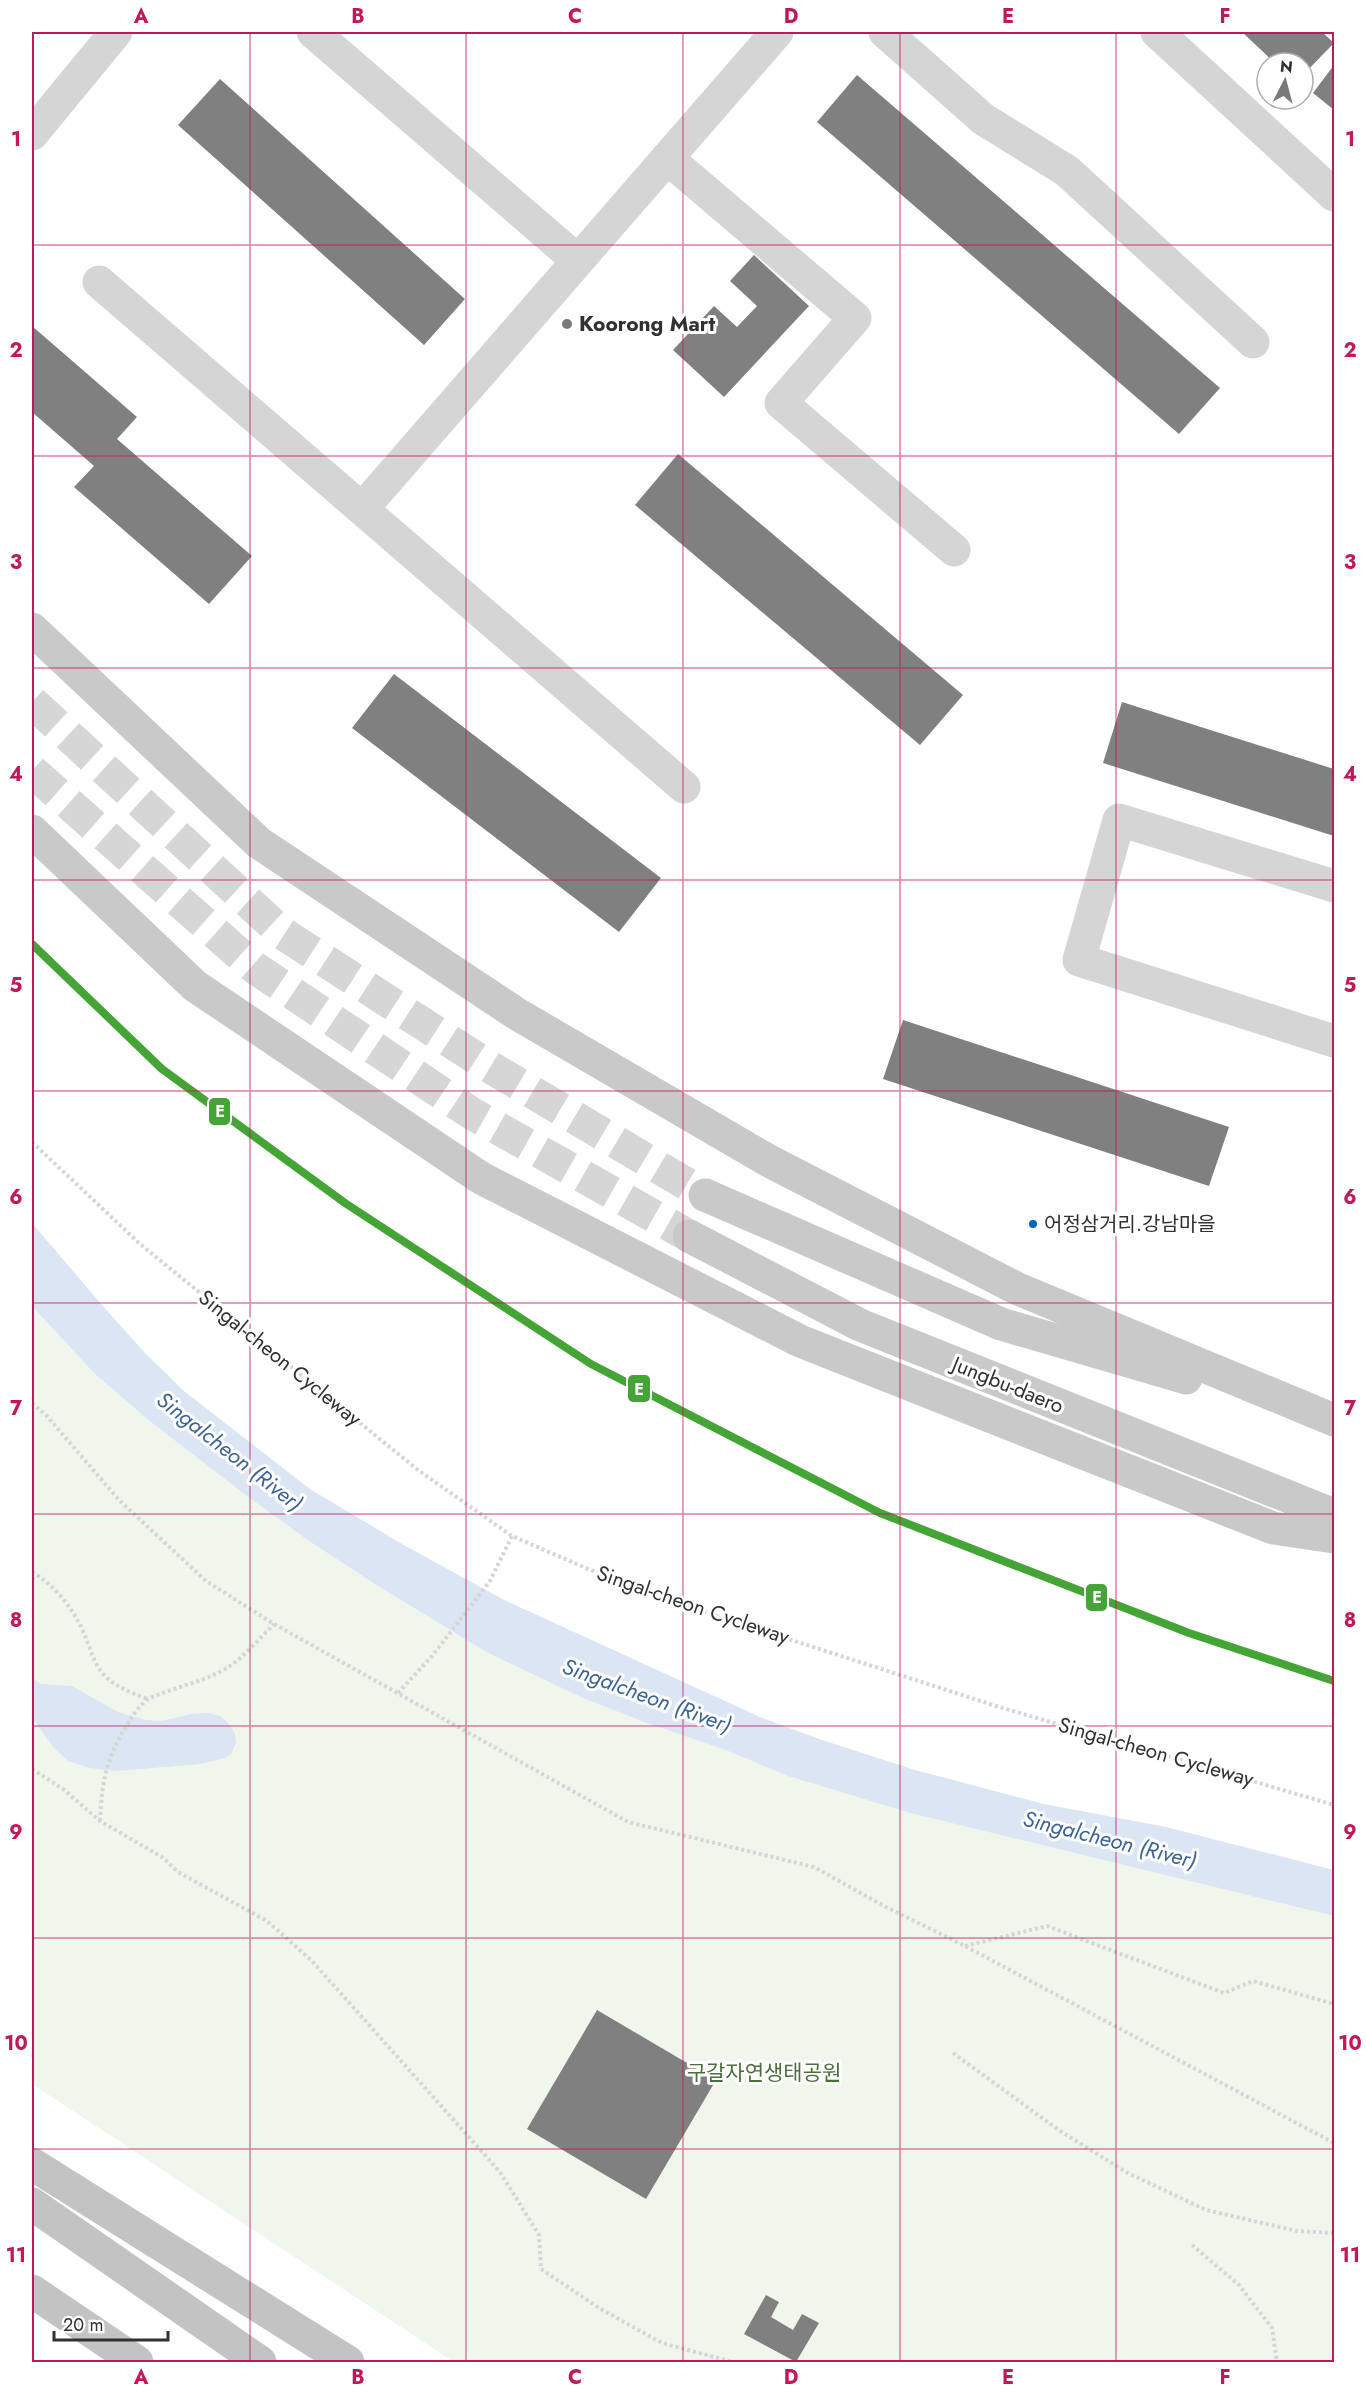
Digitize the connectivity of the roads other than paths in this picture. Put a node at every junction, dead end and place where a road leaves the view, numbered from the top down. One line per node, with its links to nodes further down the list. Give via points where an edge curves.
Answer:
1 (117, 32): 6 (street)
2 (313, 32): 9 (street)
3 (777, 32): 7 (street)
4 (885, 32): 11 (street, via 983,119 1067,171)
5 (1157, 32): 8 (street)
6 (32, 131)
7 (667, 158): 9 (street); 13 (street, via 855,318 781,403)
8 (1335, 195)
9 (578, 261): 12 (street)
10 (99, 282): 12 (street)
11 (1253, 342)
12 (362, 509): 15 (street)
13 (954, 550)
14 (32, 629): 21 (main road, via 259,843 517,1014 769,1161 1018,1289)
15 (684, 787)
16 (32, 831): 23 (main road, via 195,986 481,1178 800,1341 1273,1528)
17 (1335, 886): 18 (street, via 1119,820 1079,960)
18 (1335, 1041)
19 (705, 1196): 21 (main road, via 1001,1324)
20 (689, 1236): 22 (main road, Jungbu-daero, via 860,1325)
21 (1335, 1421)
22 (1335, 1515)
23 (1335, 1538)
24 (32, 2164): 29 (highway)
25 (32, 2204): 28 (highway)
26 (32, 2291): 27 (highway)
27 (137, 2362)
28 (261, 2362)
29 (348, 2362)

